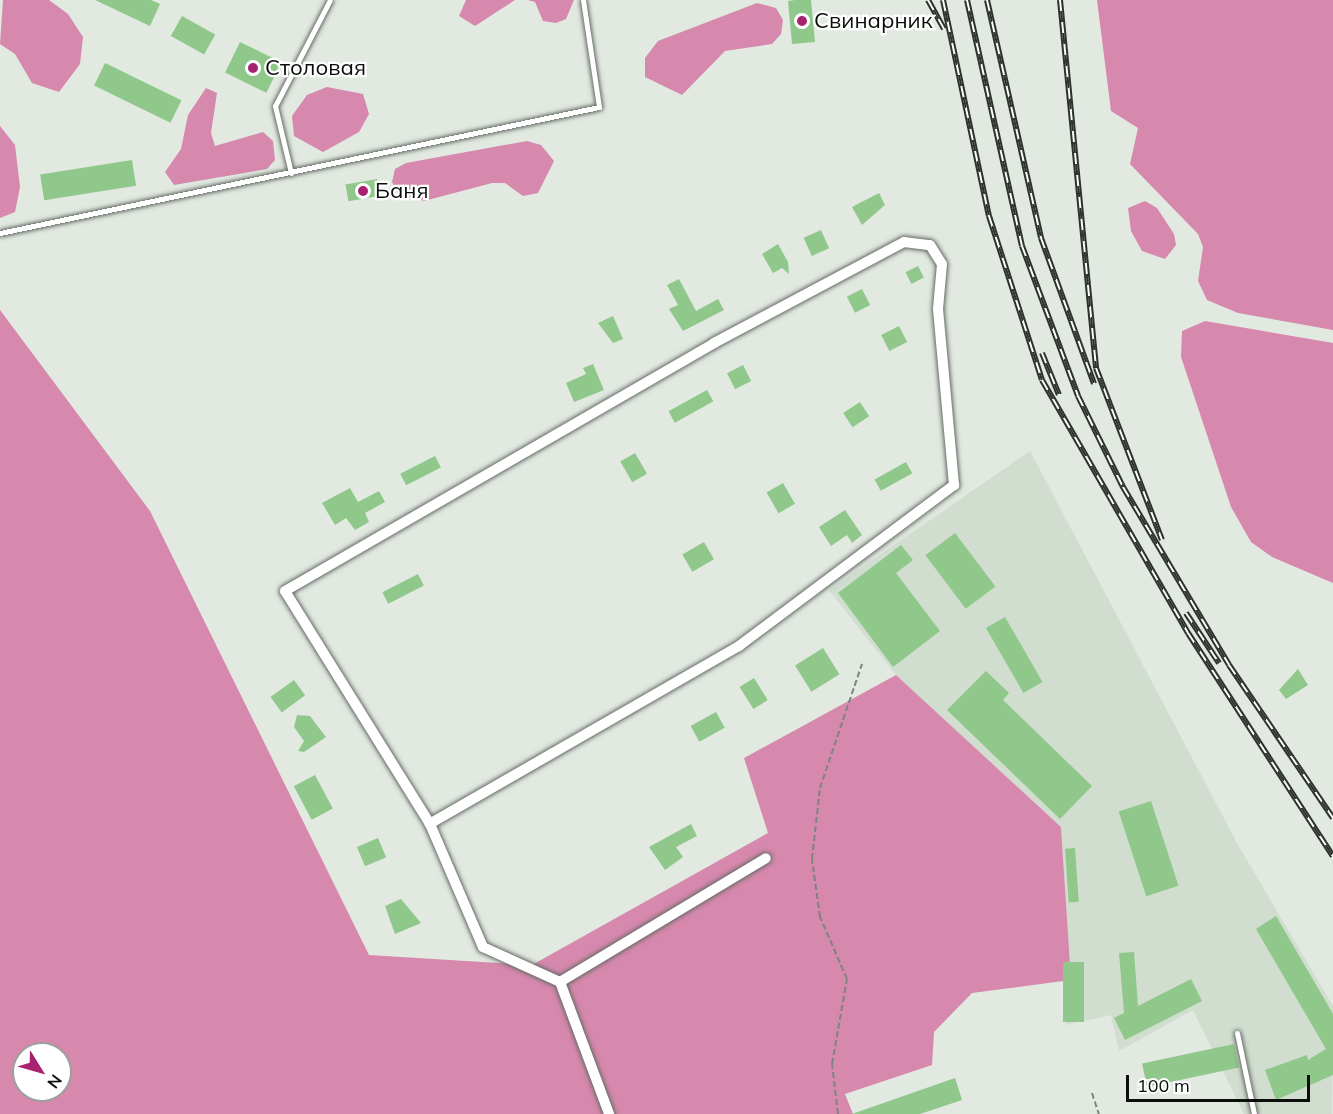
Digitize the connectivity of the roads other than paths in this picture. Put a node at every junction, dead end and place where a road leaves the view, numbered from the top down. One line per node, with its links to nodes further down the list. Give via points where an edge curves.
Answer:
1 (330, 0): 3 (lane, via 274,106)
2 (583, 0): 3 (lane, via 599,107)
3 (291, 173): 4 (lane)
4 (0, 233)
5 (430, 824): 5 (street, via 285,591 714,343 904,242 930,245 942,264 938,309 954,485 739,646); 7 (street, via 483,947)
6 (766, 858): 7 (street)
7 (560, 982): 9 (street)
8 (1238, 1033): 10 (lane)
9 (609, 1114)
10 (1254, 1114)

